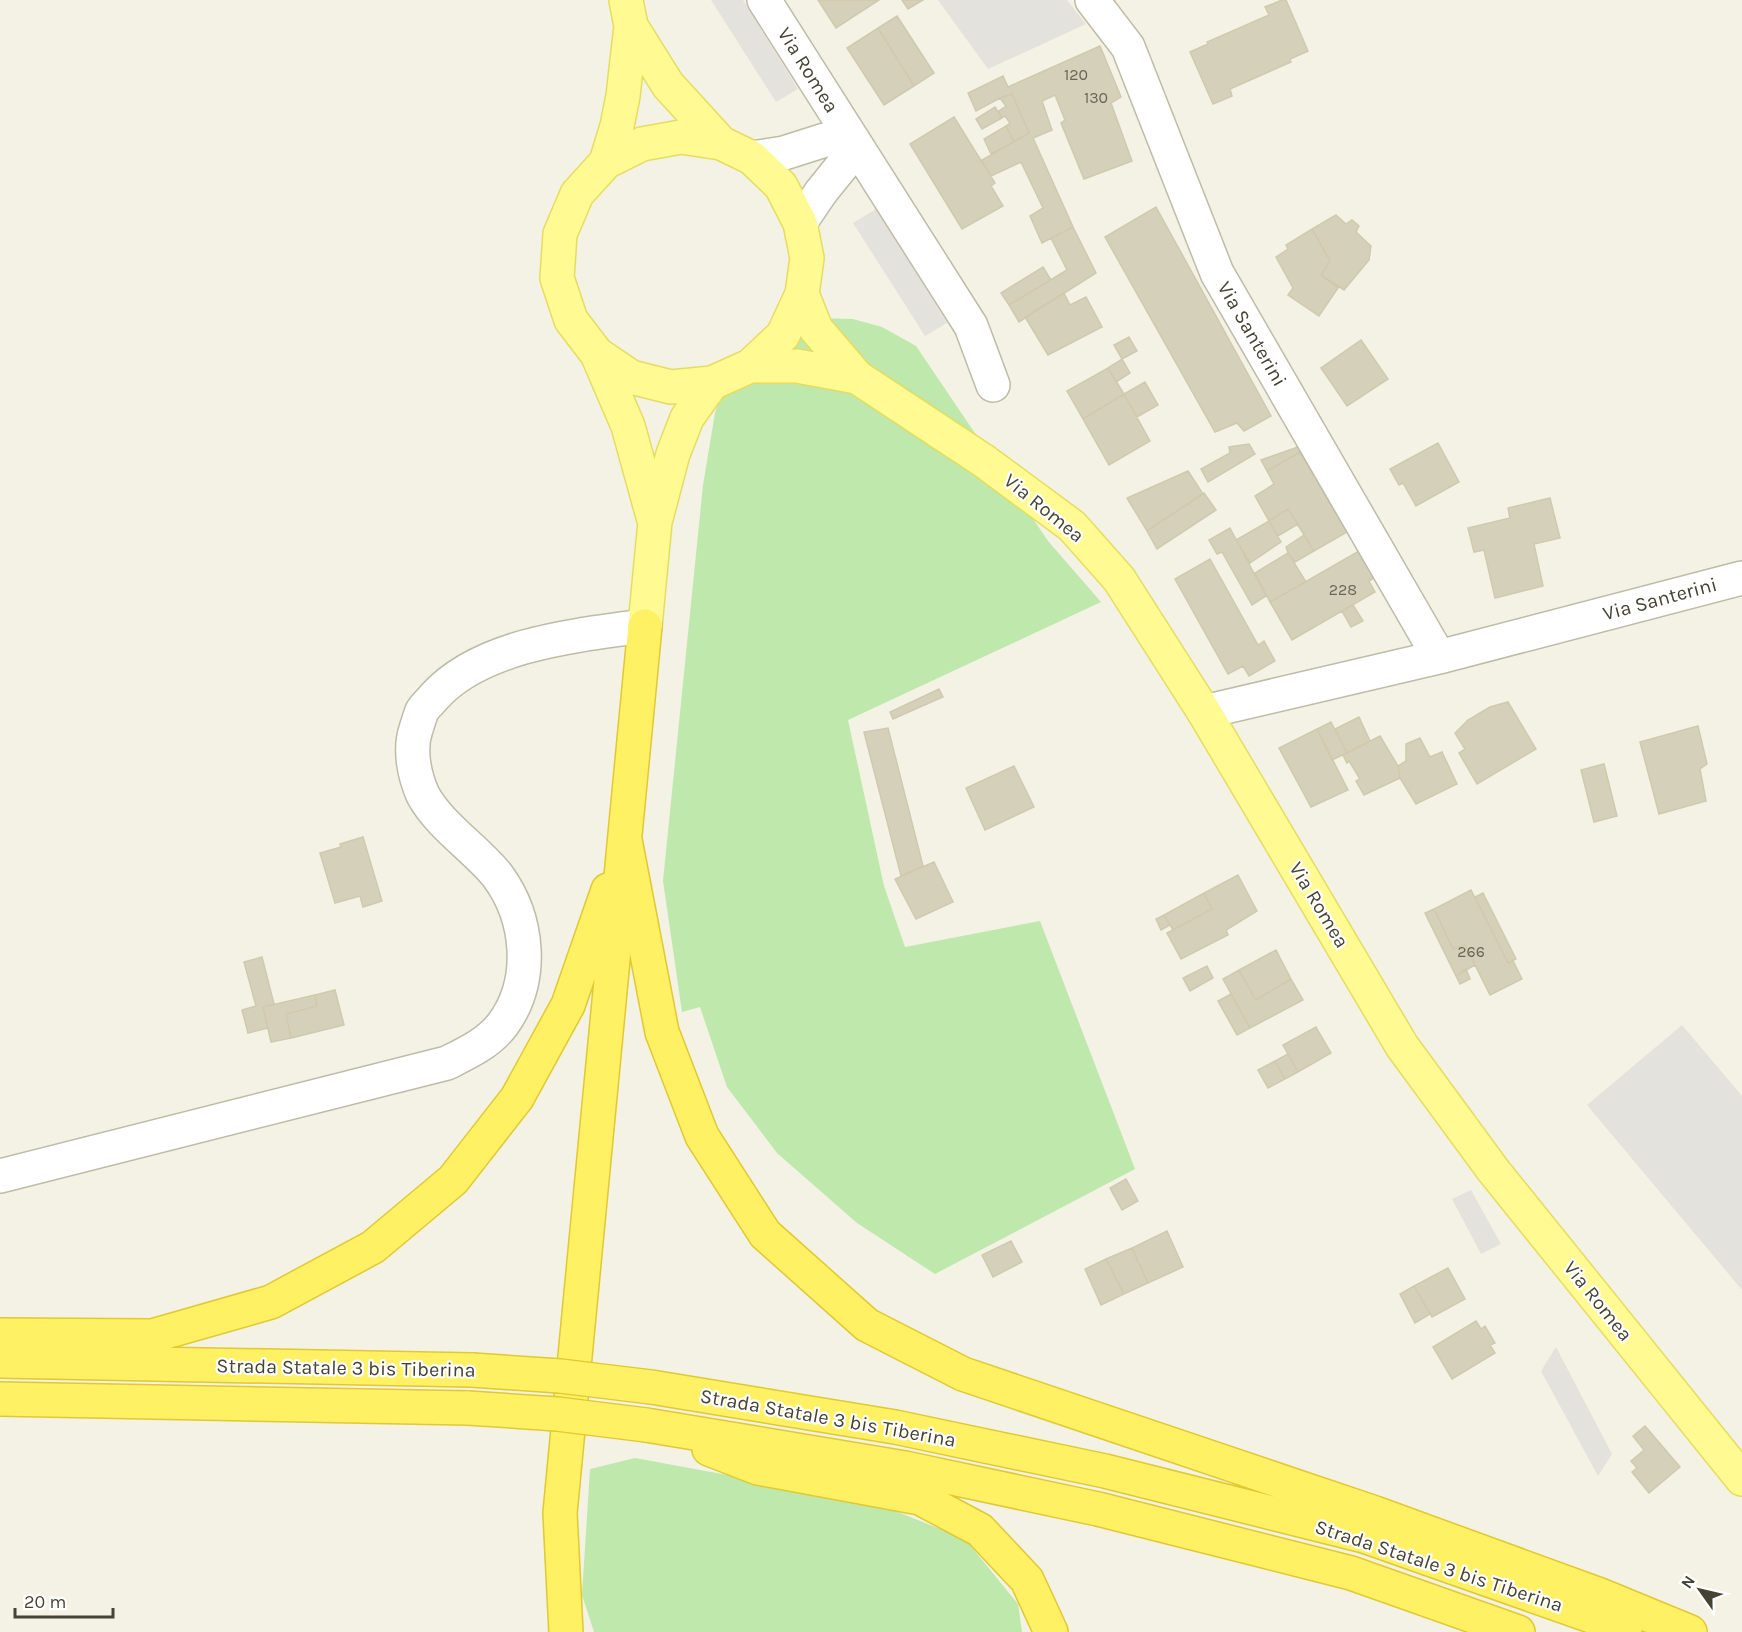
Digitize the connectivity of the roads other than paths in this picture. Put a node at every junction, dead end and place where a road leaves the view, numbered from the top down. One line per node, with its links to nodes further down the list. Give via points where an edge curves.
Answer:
1 (764, 0): 4 (street, Via Romea)
2 (1092, 0): 18 (street, Via Santerini, via 1128,47 1217,273)
3 (628, 13): 5 (main road, Via Romea, via 668,85); 7 (main road, Via Romea, via 623,96)
4 (853, 140): 6 (street, Via Romea, via 825,140); 8 (street, via 842,166); 14 (street, Via Romea, via 971,326)
5 (721, 143): 6 (main road, Via Romea); 7 (main road, Via Romea, via 681,137 642,144)
6 (752, 158): 8 (main road, Via Romea, via 781,186)
7 (606, 162): 10 (main road, Via Romea, via 577,194 560,234 557,278 571,320)
8 (800, 223): 9 (main road, Via Romea, via 807,258)
9 (802, 294): 11 (main road, Via Romea, via 783,334); 12 (main road, Via Romea, via 816,329)
10 (597, 354): 13 (main road, Via Romea, via 632,376 671,387); 15 (main road, via 628,426)
11 (750, 366): 12 (main road, Via Romea, via 797,366); 13 (main road, Via Romea)
12 (857, 378): 19 (main road, Via Romea, via 984,461 1072,526 1119,579)
13 (712, 383): 15 (main road, via 687,418)
14 (993, 385)
15 (655, 522): 17 (main road)
16 (1742, 578): 18 (street, Via Santerini)
17 (645, 626): 20 (highway); 21 (street, via 559,638 486,660 448,682 423,710 413,739 414,768 424,796 497,876 518,913 525,950 519,993 502,1025 478,1047 447,1063)
18 (1439, 657): 19 (street, Via Santerini)
19 (1204, 712): 26 (main road, Via Romea, via 1402,1046 1493,1170)
20 (626, 840): 22 (highway, via 568,1005 517,1098 453,1180 373,1247 271,1302 152,1335); 27 (highway, via 560,1513); 31 (highway, via 662,1032 702,1136 765,1234 867,1325 963,1374 1375,1513)
21 (0, 1176)
22 (0, 1335)
23 (0, 1361): 30 (highway, Strada Statale 3 bis Tiberina, bridge, via 472,1370 560,1376 906,1429 1105,1471 1353,1533)
24 (0, 1399): 25 (highway, Strada Statale 3 bis Tiberina, bridge, via 468,1408)
25 (646, 1425): 28 (highway, via 758,1468 930,1503 980,1530 996,1546 1027,1580); 29 (highway, Strada Statale 3 bis Tiberina, via 905,1468 1098,1509 1352,1573)
26 (1742, 1479)
27 (566, 1632)
28 (1051, 1632)
29 (1518, 1632)
30 (1630, 1632)
31 (1690, 1632)

